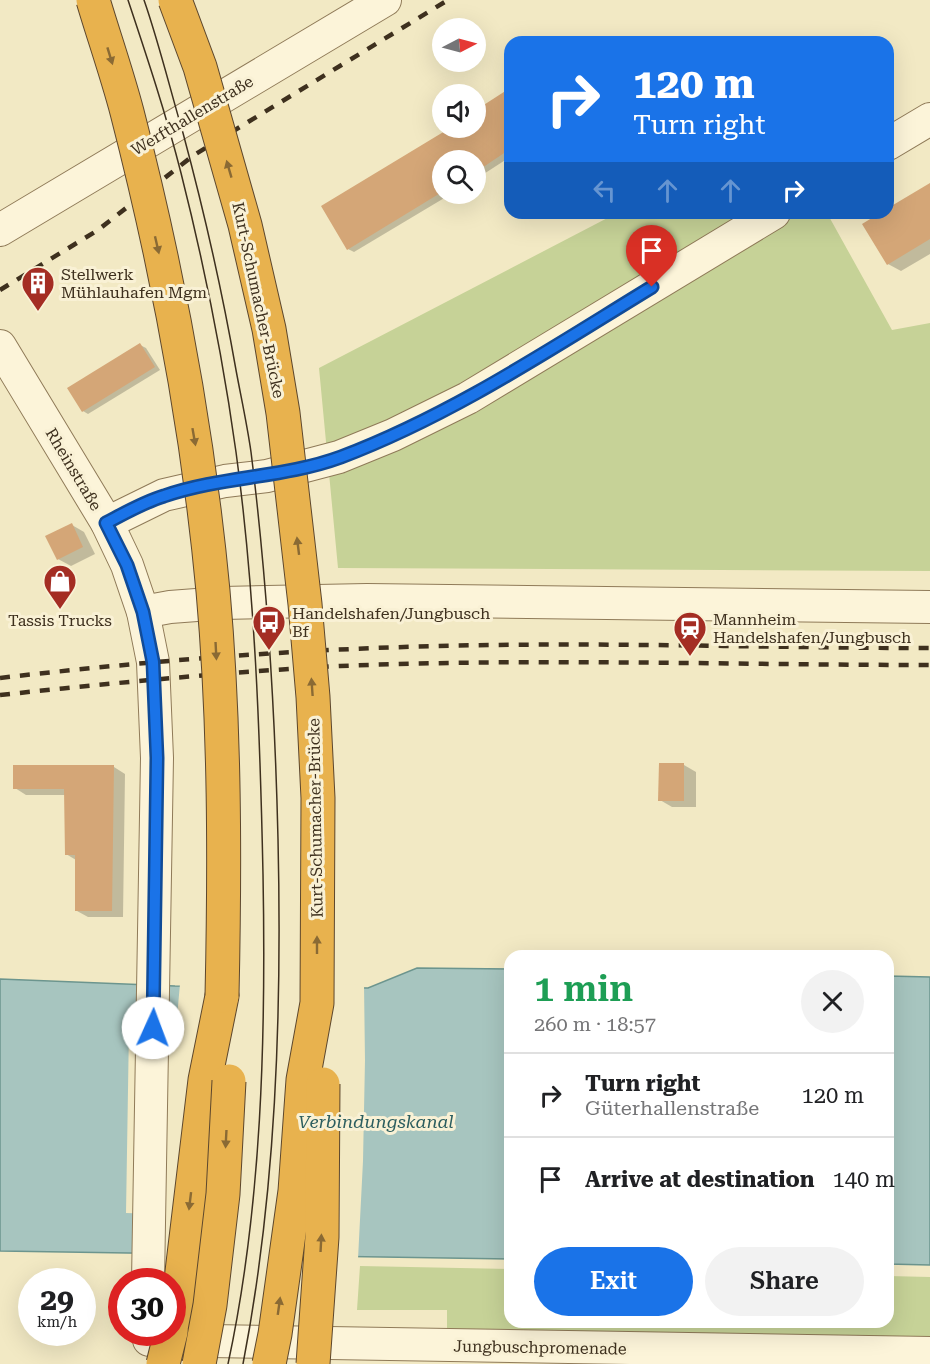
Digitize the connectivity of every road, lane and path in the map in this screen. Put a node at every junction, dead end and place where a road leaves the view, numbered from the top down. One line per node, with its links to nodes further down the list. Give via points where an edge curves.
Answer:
1 (93, 0): 12 (highway, one-way to 12, bridge, via 126,111 165,277 196,447 213,591 221,734)
2 (175, 0): 13 (highway, Kurt-Schumacher-Brücke, one-way to 2, bridge, via 318,798 313,697 283,413 269,328 245,225 200,67)
3 (384, 0): 7 (street, Werfthallenstraße)
4 (930, 119): 5 (street)
5 (894, 140)
6 (764, 219): 9 (street, via 468,398 393,435 339,457 267,476 164,495)
7 (0, 230)
8 (0, 346): 9 (street, Rheinstraße)
9 (106, 523): 11 (street, Rheinstraße, via 127,565)
10 (930, 607): 11 (street, via 367,600 223,603)
11 (143, 612): 14 (street, Rheinstraße, via 153,662 157,728)
12 (222, 996): 15 (highway, one-way to 15, via 205,1080); 18 (highway, one-way to 18, bridge, via 229,1081 224,1194)
13 (317, 1003): 19 (highway, one-way to 13, bridge, via 295,1191 303,1080); 20 (highway, one-way to 13, bridge, via 322,1237 323,1056)
14 (148, 1268)
15 (182, 1268)
16 (159, 1346): 17 (street, Jungbuschpromenade)
17 (930, 1353)
18 (199, 1364)
19 (269, 1364)
20 (313, 1364)

